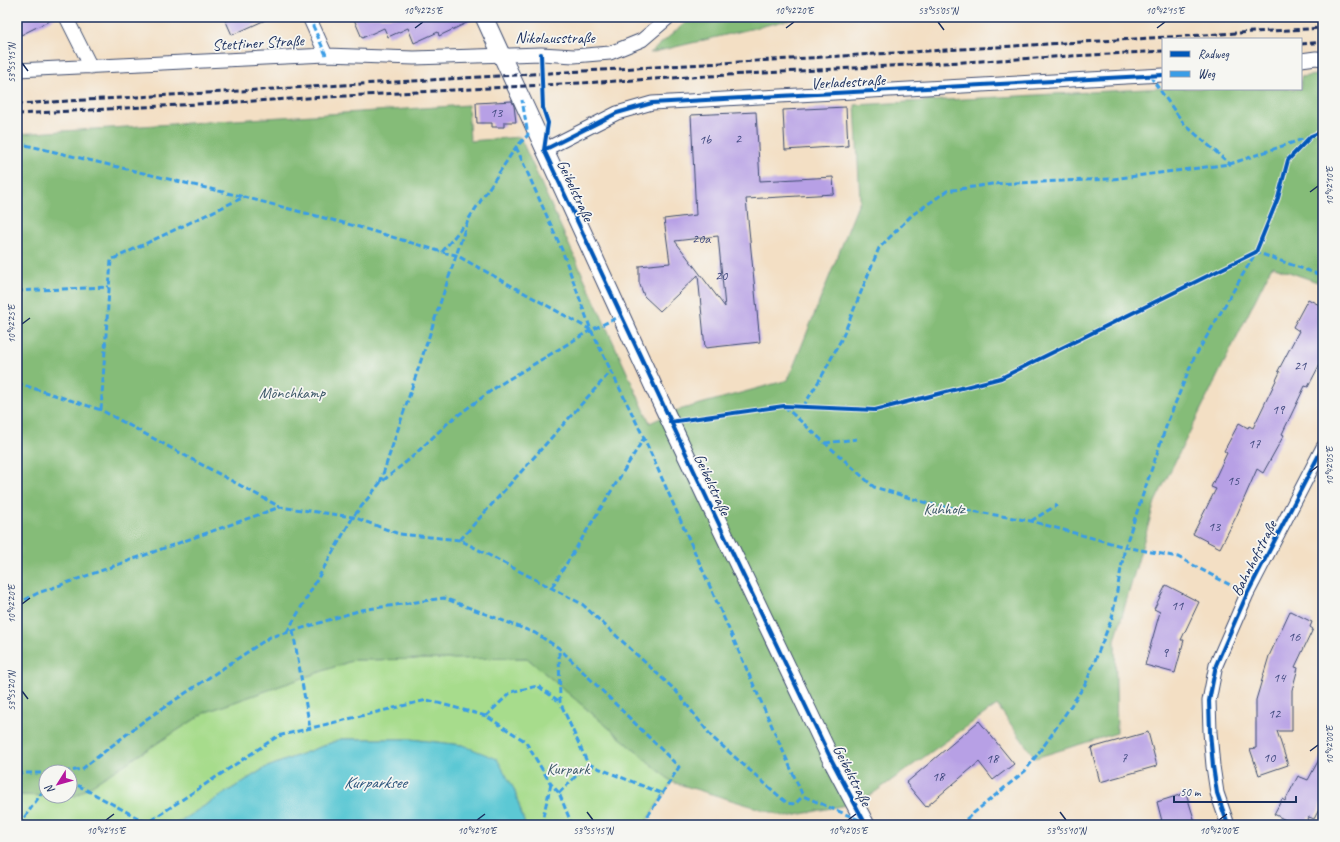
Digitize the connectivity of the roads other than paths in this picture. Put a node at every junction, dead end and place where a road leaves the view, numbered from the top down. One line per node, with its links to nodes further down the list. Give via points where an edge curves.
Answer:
1 (66, 17): 9 (street)
2 (309, 17): 5 (street)
3 (484, 17): 6 (street, Geibelstraße)
4 (669, 17): 6 (street, Nikolausstraße, via 642,40 610,53 574,56)
5 (326, 55): 6 (street, Stettiner Straße, via 414,58); 9 (street, Stettiner Straße)
6 (502, 55): 12 (street, Geibelstraße)
7 (1323, 59): 8 (street)
8 (1302, 60)
9 (91, 67): 10 (street, Stettiner Straße)
10 (17, 70)
11 (1162, 75): 12 (street, Verladestraße, via 652,103 617,113)
12 (544, 150): 14 (street, Geibelstraße, via 735,558 830,757)
13 (1323, 447): 15 (street, Bahnhofstraße, via 1247,594 1216,665 1209,701 1210,732 1218,793)
14 (866, 825)
15 (1228, 825)

